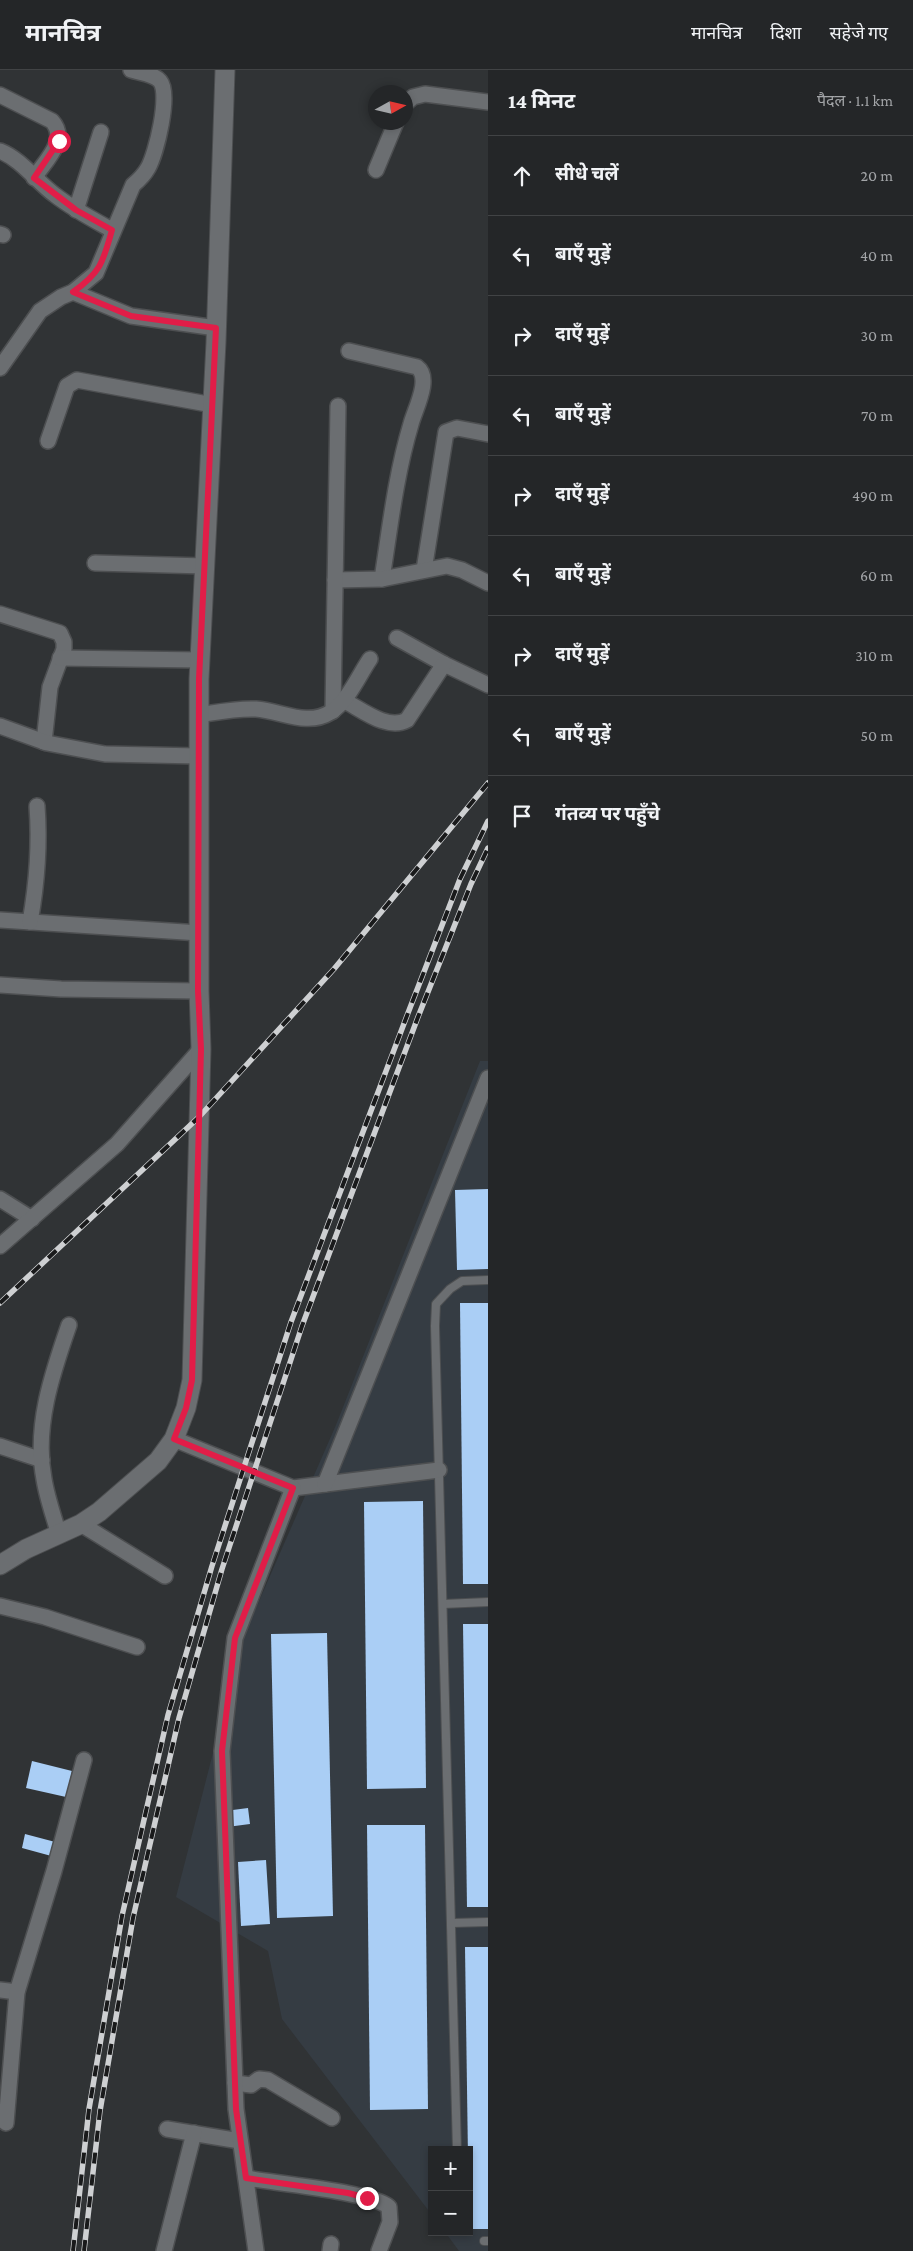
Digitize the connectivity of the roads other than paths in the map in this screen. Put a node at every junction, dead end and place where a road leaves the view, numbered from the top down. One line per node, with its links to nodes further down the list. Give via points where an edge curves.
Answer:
1 (132, 70): 3 (street, via 154,77)
2 (225, 70): 15 (street)
3 (165, 76): 13 (street, via 164,102 154,154 143,176 133,185)
4 (0, 95): 11 (street, via 57,126 59,141)
5 (413, 97): 6 (street, via 425,94)
6 (488, 102)
7 (393, 130): 10 (street)
8 (101, 132): 12 (street)
9 (2, 154): 11 (street)
10 (376, 170)
11 (34, 178): 12 (street)
12 (76, 210): 13 (street)
13 (112, 230): 14 (street, via 96,273)
14 (73, 292): 15 (street, via 131,316); 17 (street, via 40,311)
15 (216, 328): 18 (street)
16 (349, 351): 25 (street, via 417,366 423,377 396,487)
17 (1, 366)
18 (213, 405): 21 (street, via 77,380 67,386); 23 (street)
19 (338, 406): 26 (street)
20 (488, 434): 24 (street, via 457,428 446,432)
21 (48, 441)
22 (95, 563): 23 (street)
23 (205, 566): 32 (street)
24 (424, 570): 25 (street); 27 (street, via 454,567)
25 (382, 579): 26 (street)
26 (335, 580): 35 (street)
27 (488, 583)
28 (0, 614): 30 (street, via 60,633 64,642)
29 (397, 638): 33 (street)
30 (60, 658): 32 (street); 38 (street, via 50,687)
31 (370, 659): 35 (street)
32 (200, 660): 36 (street)
33 (444, 664): 34 (street); 35 (street, via 407,720 399,724 389,724)
34 (488, 685)
35 (338, 705): 36 (street, via 320,718 304,720 259,710 237,709)
36 (199, 715): 39 (street)
37 (0, 726): 38 (street)
38 (44, 742): 39 (street, via 105,754)
39 (198, 756): 43 (street)
40 (37, 806): 42 (street, via 37,879)
41 (0, 920): 42 (street)
42 (30, 922): 43 (street)
43 (200, 933): 45 (street)
44 (0, 985): 45 (street)
45 (198, 991): 46 (street)
46 (201, 1049): 49 (street, via 117,1144); 53 (street, via 192,1380)
47 (488, 1078): 57 (street)
48 (0, 1199): 49 (street)
49 (32, 1219): 50 (street)
50 (0, 1246)
51 (488, 1280): 56 (lane, via 462,1281 436,1304)
52 (69, 1325): 55 (street, via 45,1405)
53 (174, 1439): 58 (street); 59 (street, via 158,1461)
54 (0, 1446): 55 (street)
55 (42, 1460): 60 (street)
56 (439, 1470): 57 (street); 64 (lane)
57 (324, 1484): 58 (street)
58 (293, 1488): 72 (street, via 235,1638 222,1751)
59 (81, 1524): 60 (street); 62 (street)
60 (59, 1535): 61 (street)
61 (0, 1565)
62 (165, 1576)
63 (488, 1602): 64 (lane)
64 (443, 1604): 69 (lane)
65 (0, 1606): 66 (street, via 45,1616)
66 (137, 1647)
67 (84, 1760): 71 (street)
68 (488, 1922): 69 (lane)
69 (452, 1923): 78 (lane)
70 (0, 1990): 71 (street)
71 (17, 1992): 74 (street)
72 (235, 2083): 73 (street, via 250,2085 258,2079 268,2080); 77 (street)
73 (332, 2118)
74 (6, 2123)
75 (167, 2129): 76 (street)
76 (194, 2133): 77 (street); 80 (street)
77 (240, 2141): 79 (street)
78 (458, 2146)
79 (246, 2178): 81 (street); 82 (street, via 383,2201 389,2207 390,2222)
80 (164, 2251)
81 (256, 2251)
82 (379, 2251)

